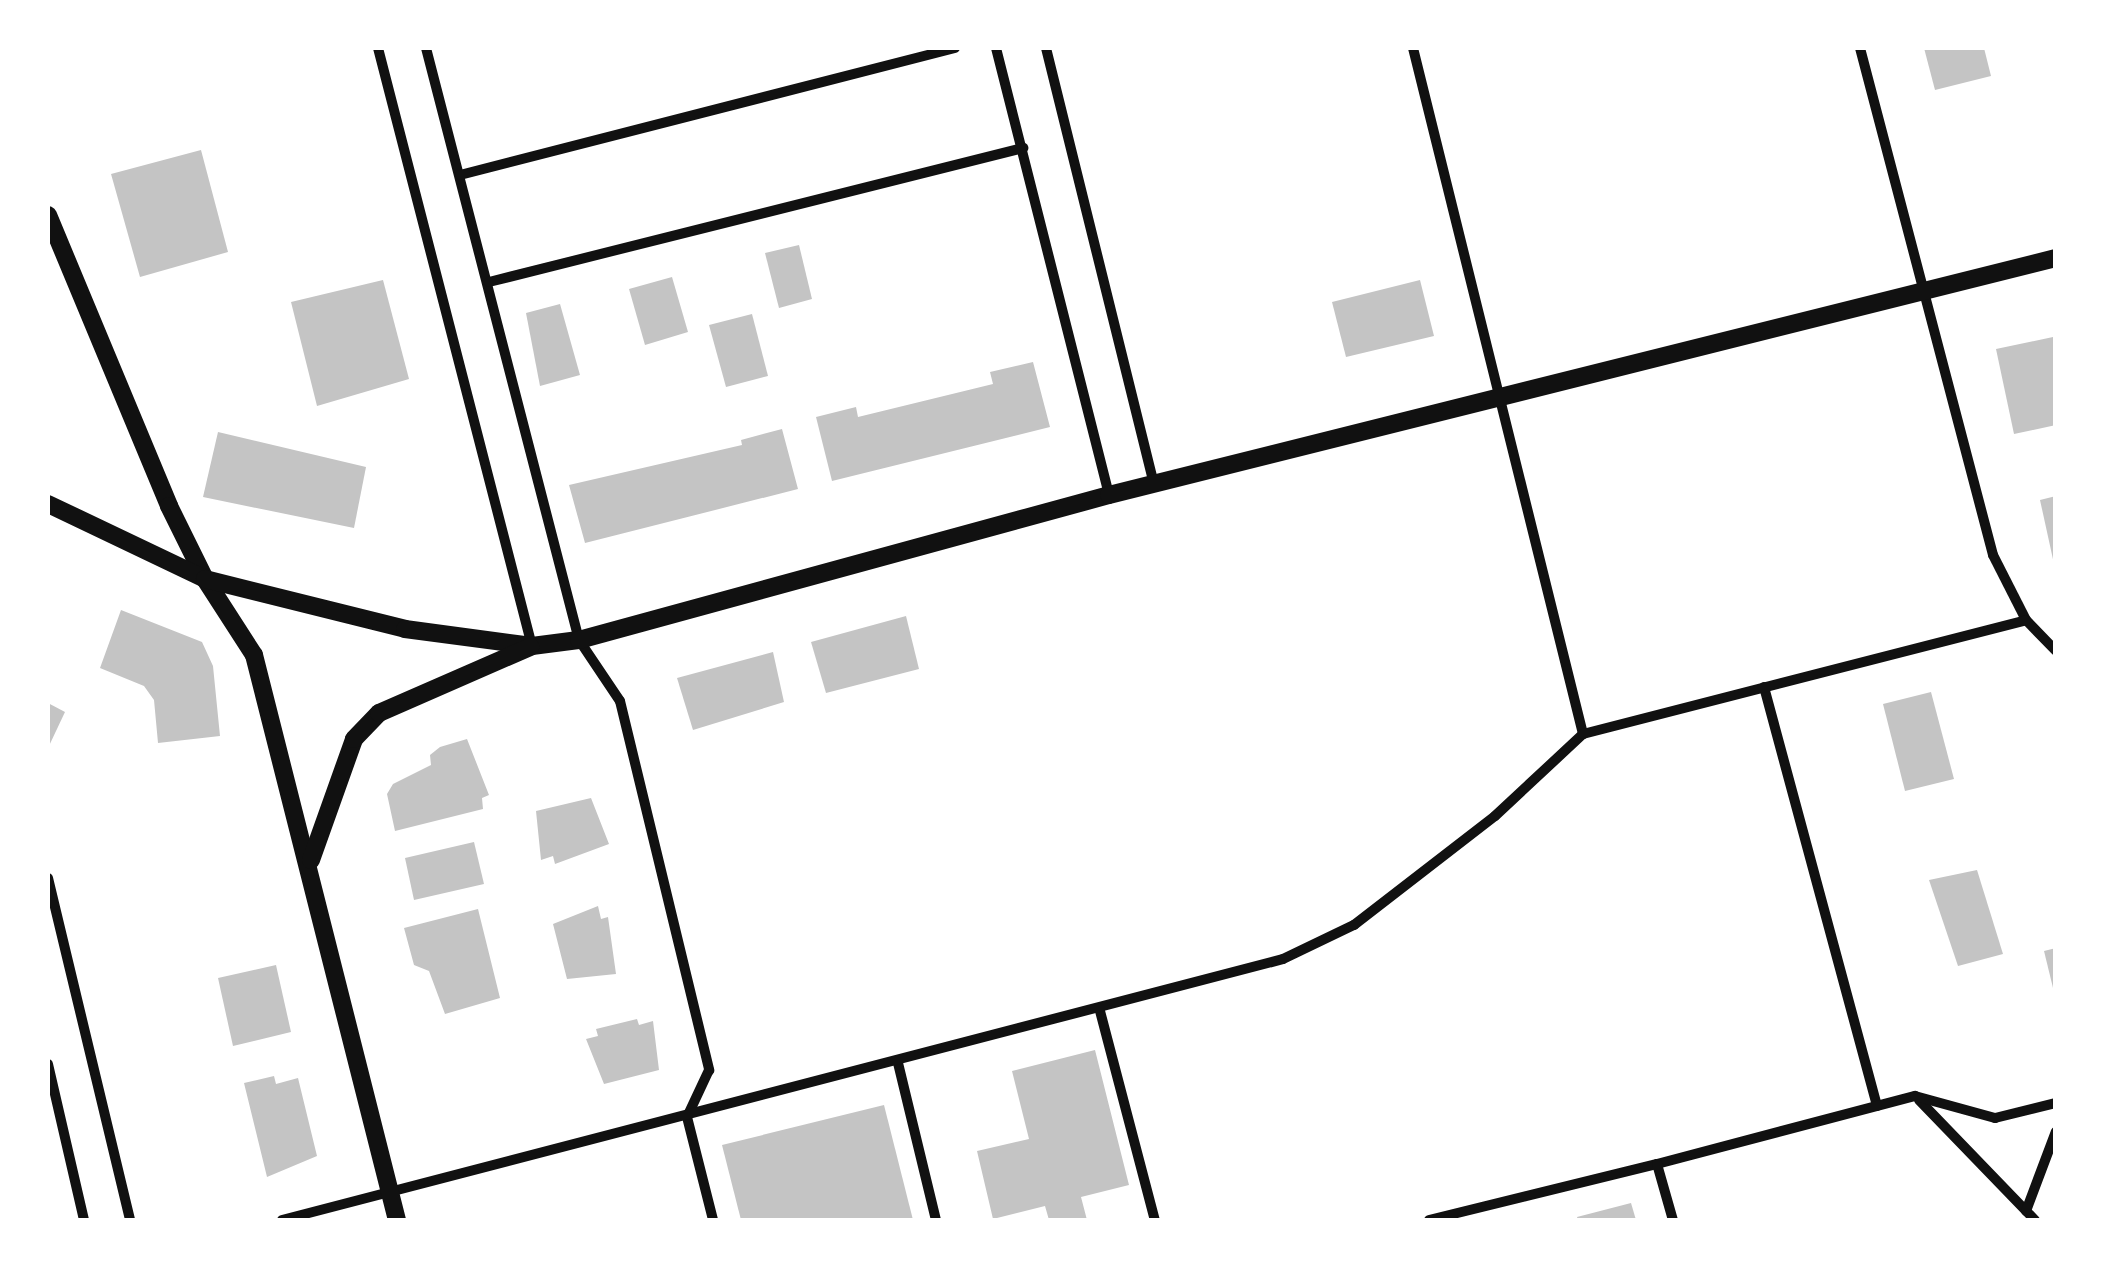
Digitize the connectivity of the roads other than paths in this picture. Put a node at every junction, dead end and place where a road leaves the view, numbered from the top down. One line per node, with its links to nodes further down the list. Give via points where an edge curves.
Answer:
1 (378, 48): 21 (street)
2 (426, 48): 9 (street)
3 (956, 48): 9 (street)
4 (996, 48): 8 (street)
5 (1046, 48): 15 (street)
6 (1413, 48): 14 (street)
7 (1860, 48): 13 (street)
8 (1023, 148): 12 (street); 16 (street)
9 (460, 176): 12 (street)
10 (48, 215): 18 (street)
11 (2056, 258): 13 (street)
12 (489, 282): 20 (street)
13 (1928, 294): 14 (street); 19 (street, via 1992,555)
14 (1504, 400): 15 (street); 24 (street)
15 (1154, 484): 16 (street)
16 (1109, 496): 20 (street)
17 (48, 504): 18 (street)
18 (205, 579): 21 (street, via 404,629); 25 (street, via 254,655)
19 (2026, 620): 22 (street); 23 (street)
20 (579, 640): 21 (street); 33 (street, via 620,701 709,1070)
21 (532, 646): 25 (street, via 378,712 354,740)
22 (2056, 650)
23 (1764, 687): 24 (street); 32 (street)
24 (1583, 734): 27 (street, via 1496,816 1354,926 1283,959)
25 (310, 860): 36 (street)
26 (48, 878): 39 (street)
27 (1100, 1011): 28 (street); 44 (street)
28 (898, 1063): 33 (street); 43 (street)
29 (48, 1064): 38 (street)
30 (1915, 1096): 31 (street, via 1995,1118); 32 (street); 37 (street)
31 (2056, 1103)
32 (1878, 1106): 35 (street)
33 (688, 1117): 36 (street); 42 (street)
34 (2056, 1131): 37 (street)
35 (1658, 1164): 45 (street); 46 (street)
36 (390, 1193): 40 (street); 41 (street)
37 (2030, 1216)
38 (84, 1220)
39 (130, 1220)
40 (282, 1220)
41 (396, 1220)
42 (713, 1220)
43 (936, 1220)
44 (1155, 1220)
45 (1429, 1220)
46 (1672, 1220)

